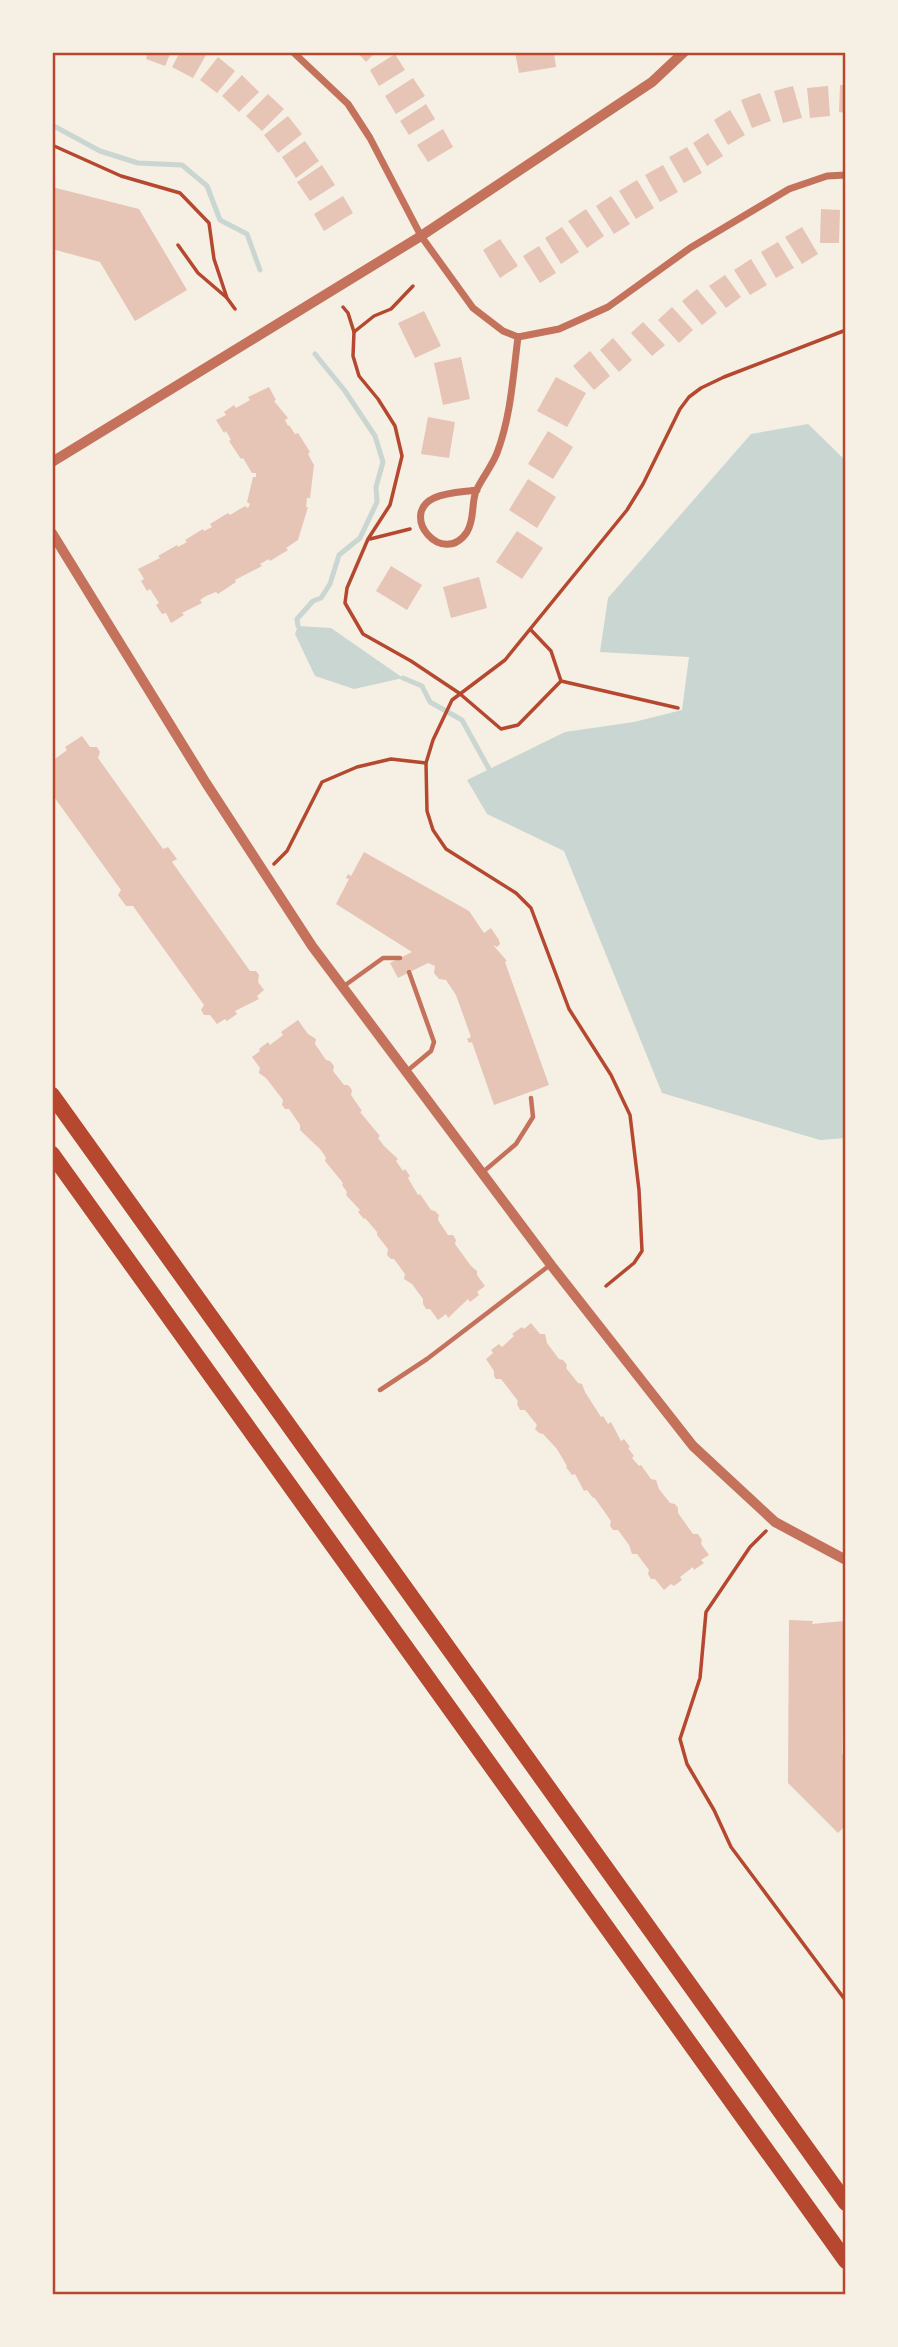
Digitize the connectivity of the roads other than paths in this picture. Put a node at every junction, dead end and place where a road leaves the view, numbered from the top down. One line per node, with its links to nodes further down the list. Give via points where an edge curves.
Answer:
1 (293, 52): 4 (street, via 348,104)
2 (684, 52): 4 (street, via 652,82)
3 (845, 175): 5 (street, via 789,189 690,248 608,307 559,329)
4 (421, 236): 5 (street, via 473,308); 6 (street)
5 (518, 337): 7 (street, via 508,413 497,453)
6 (52, 462)
7 (477, 490): 7 (street, via 432,498 421,516 432,540 453,543 463,537)
8 (52, 533): 11 (street, via 206,783)
9 (400, 958): 11 (lane, via 383,958)
10 (409, 972): 12 (lane, via 435,1042 431,1051)
11 (342, 987): 12 (street)
12 (406, 1071): 16 (street)
13 (52, 1095): 20 (highway)
14 (531, 1098): 16 (lane, via 533,1117 516,1144)
15 (52, 1154): 21 (highway)
16 (482, 1173): 17 (street)
17 (551, 1265): 18 (lane); 19 (street, via 693,1446 775,1522)
18 (380, 1390)
19 (845, 1560)
20 (845, 2203)
21 (845, 2261)

